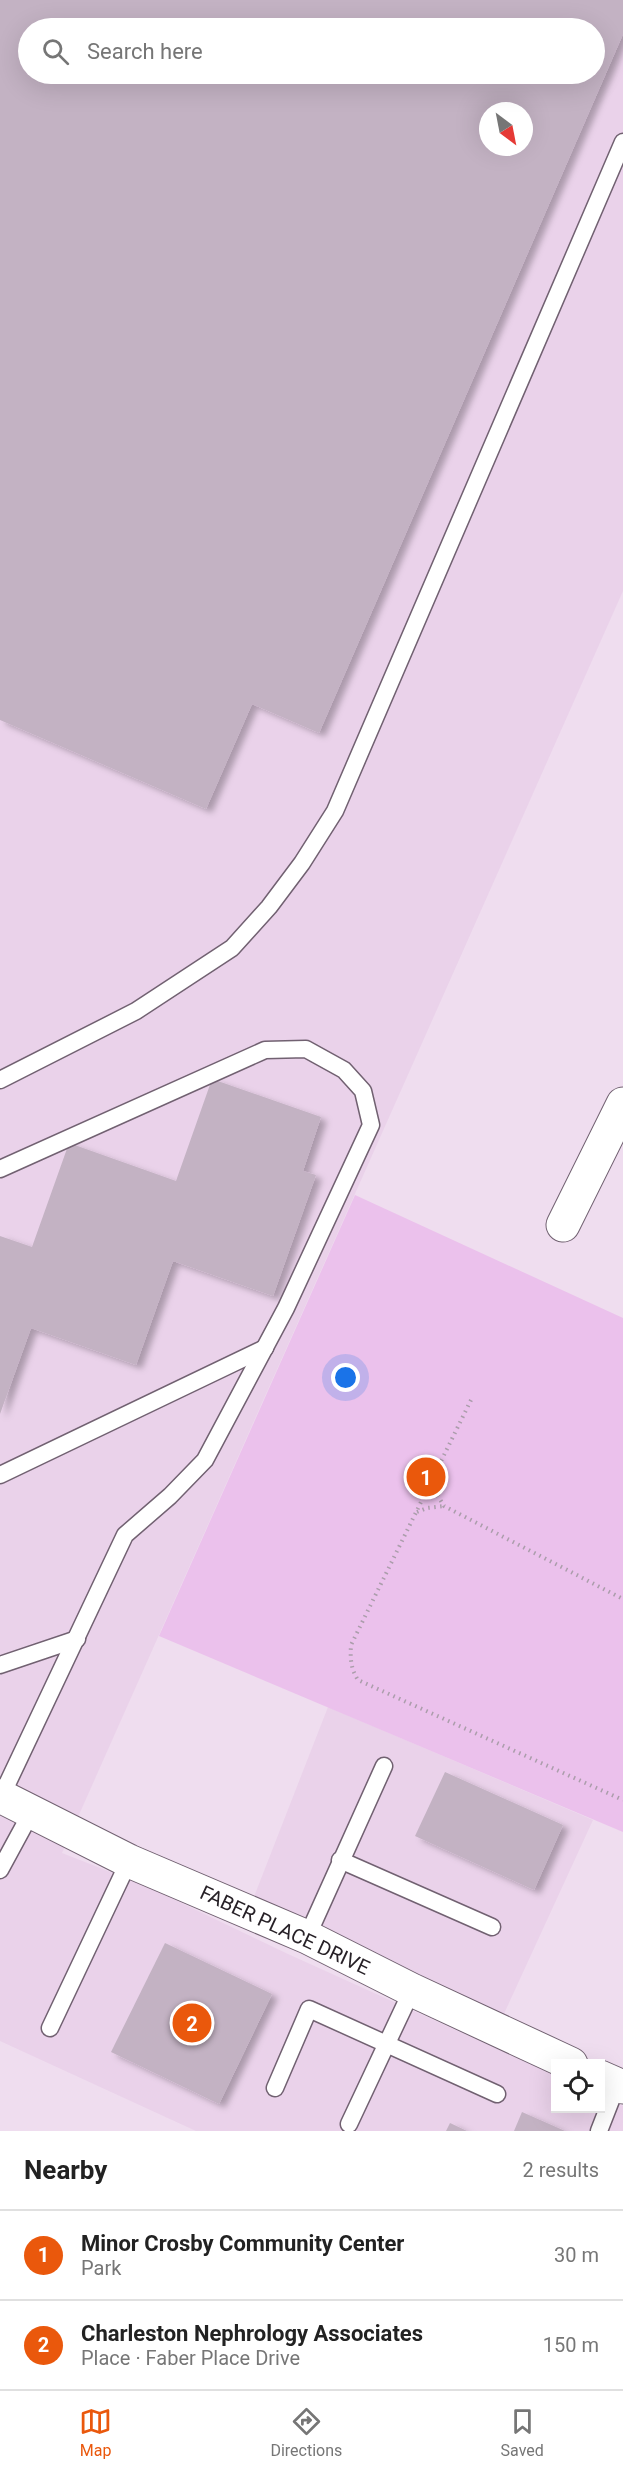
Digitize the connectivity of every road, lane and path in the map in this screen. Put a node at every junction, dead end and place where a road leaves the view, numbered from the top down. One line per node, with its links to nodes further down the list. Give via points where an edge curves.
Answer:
1 (623, 142): 2 (lane, via 334,811 302,863 232,948 136,1011)
2 (0, 1080)
3 (623, 1104): 5 (street)
4 (0, 1169): 6 (lane, via 264,1050 306,1049 344,1070 363,1091 371,1125)
5 (563, 1226)
6 (265, 1348): 8 (lane); 13 (lane, via 205,1460 125,1535)
7 (471, 1400): 9 (path)
8 (0, 1476)
9 (433, 1478): 10 (path); 11 (path)
10 (444, 1506): 11 (path); 12 (path)
11 (417, 1512): 17 (path, via 351,1645 350,1658 358,1680)
12 (623, 1599)
13 (77, 1639): 14 (lane); 16 (lane)
14 (0, 1665)
15 (384, 1766): 19 (lane)
16 (0, 1797): 18 (street, FABER PLACE DRIVE)
17 (623, 1800)
18 (32, 1811): 20 (street, FABER PLACE DRIVE); 21 (lane)
19 (340, 1860): 22 (lane); 23 (lane)
20 (129, 1861): 23 (street, FABER PLACE DRIVE); 25 (lane)
21 (0, 1870)
22 (492, 1927)
23 (307, 1937): 24 (street, FABER PLACE DRIVE)
24 (412, 1990): 26 (lane); 27 (street, FABER PLACE DRIVE)
25 (50, 2028)
26 (386, 2044): 29 (lane, via 309,2009); 30 (lane); 31 (lane)
27 (560, 2059)
28 (614, 2083): 32 (lane)
29 (275, 2088)
30 (496, 2094)
31 (349, 2124)
32 (599, 2131)

